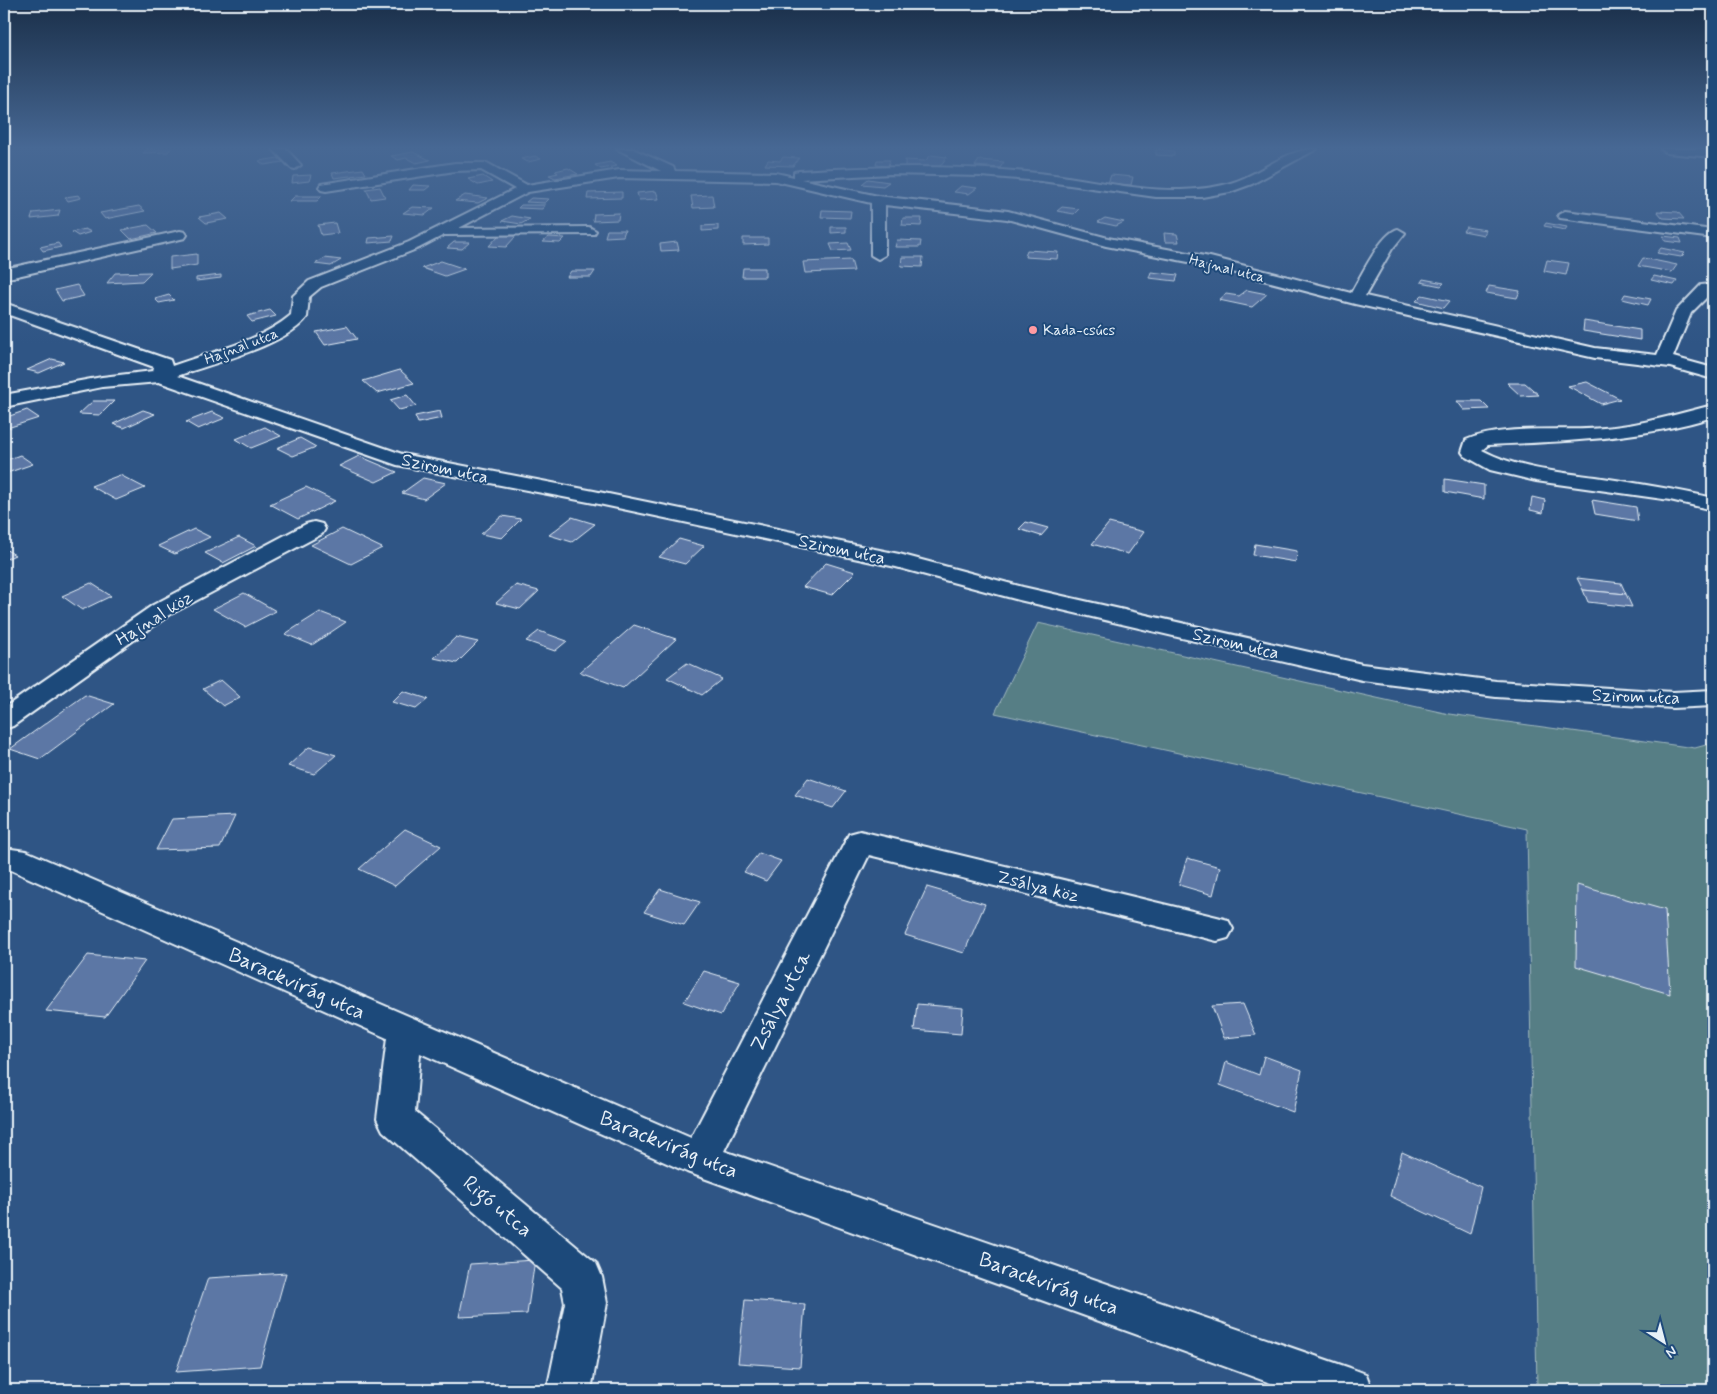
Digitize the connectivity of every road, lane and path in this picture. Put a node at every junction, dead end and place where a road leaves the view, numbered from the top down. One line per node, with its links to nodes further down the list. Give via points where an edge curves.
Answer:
1 (476, 214): 6 (street, Hajnal utca)
2 (878, 214): 10 (street)
3 (1000, 214): 14 (street, Hajnal utca)
4 (1565, 216): 9 (street)
5 (589, 231): 6 (street)
6 (441, 232): 18 (street, Hajnal utca, via 392,255 315,284 301,296 299,318 285,329)
7 (1398, 233): 14 (street)
8 (180, 234): 12 (street)
9 (1713, 234)
10 (878, 255)
11 (1713, 270): 13 (street)
12 (4, 274)
13 (1710, 288): 16 (street, via 1684,311)
14 (1354, 299): 16 (street, Hajnal utca, via 1595,353)
15 (4, 308): 18 (street, via 164,364)
16 (1663, 360): 17 (street, Hajnal utca)
17 (1713, 374)
18 (160, 376): 19 (street, via 102,382); 23 (street, Szirom utca, via 397,458 899,561 1019,593 1362,672 1496,689 1673,700)
19 (4, 401)
20 (1713, 411): 21 (street, via 1670,424 1604,434 1485,440 1473,444 1472,452 1496,466 1536,475 1670,494)
21 (1713, 504)
22 (314, 529): 24 (street, Hajnal köz, via 160,610)
23 (1713, 698)
24 (4, 720)
25 (860, 842): 27 (street, Zsálya köz); 29 (street, Zsálya utca)
26 (4, 859): 28 (street, Barackvirág utca, via 15,859)
27 (1217, 929)
28 (405, 1030): 29 (street, Barackvirág utca); 30 (street, Rigó utca, via 396,1119 582,1277 586,1302)
29 (700, 1160): 31 (street, Barackvirág utca)
30 (569, 1390)
31 (1350, 1390)

